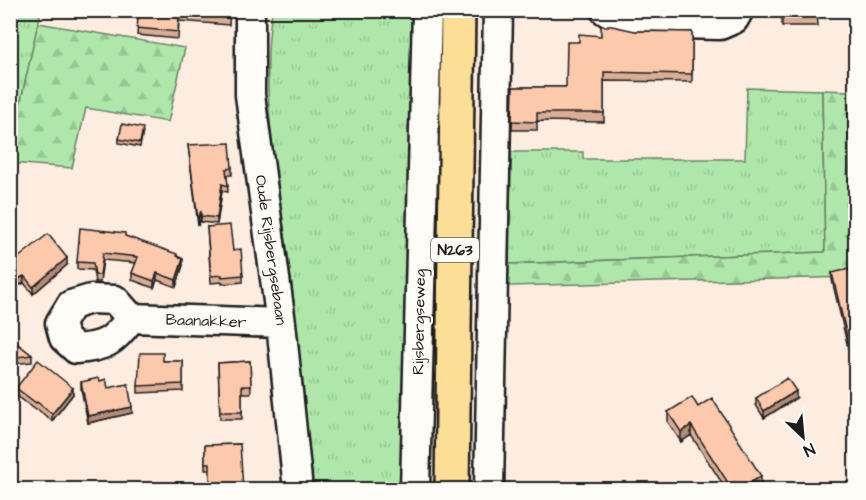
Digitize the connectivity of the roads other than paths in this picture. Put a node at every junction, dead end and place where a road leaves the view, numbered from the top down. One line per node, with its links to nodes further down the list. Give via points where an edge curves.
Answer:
1 (250, 10): 8 (street, Oude Rijsbergsebaan, via 250,95)
2 (427, 10): 10 (street, Rijsbergseweg)
3 (458, 10): 11 (main road, N263)
4 (498, 10): 12 (street)
5 (604, 10): 6 (street, via 620,20 635,23 720,25 734,19)
6 (739, 10)
7 (131, 318): 8 (street, Baanakker)
8 (281, 323): 9 (street, Oude Rijsbergsebaan)
9 (298, 489)
10 (415, 489)
11 (452, 489)
12 (489, 489)

